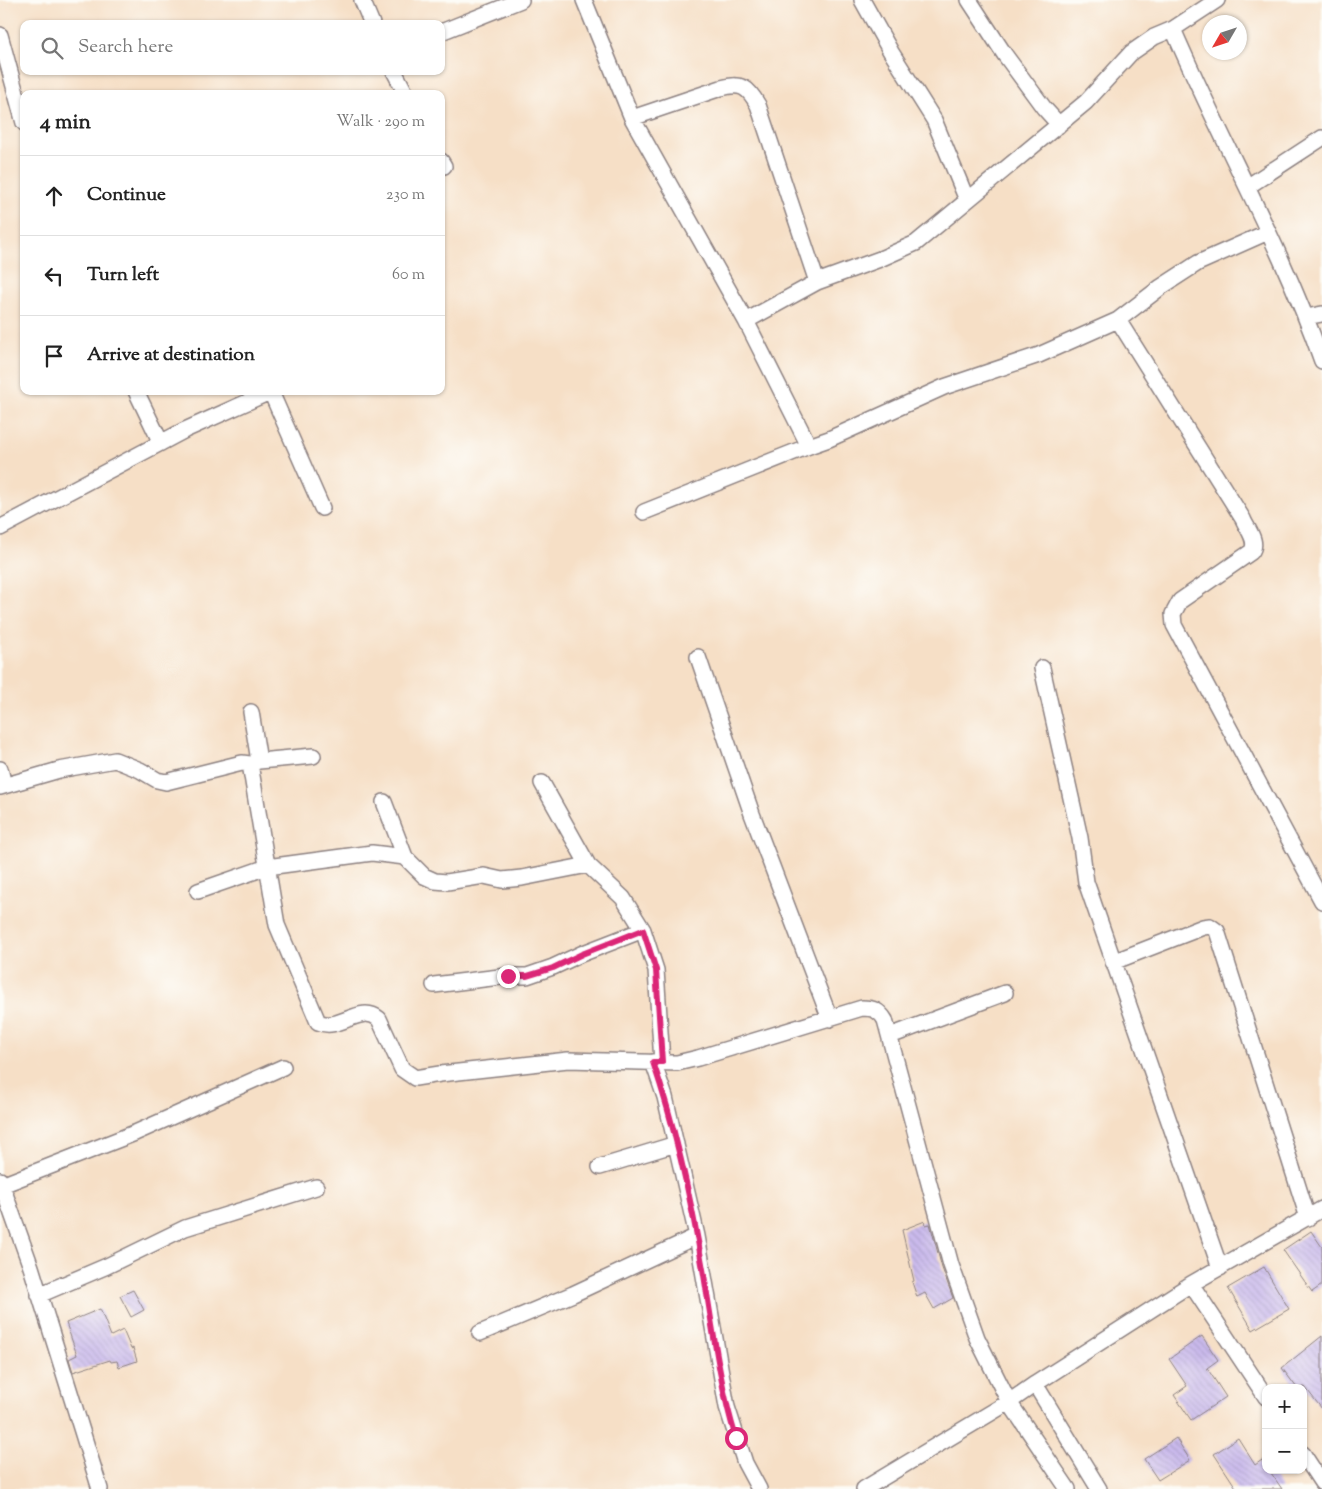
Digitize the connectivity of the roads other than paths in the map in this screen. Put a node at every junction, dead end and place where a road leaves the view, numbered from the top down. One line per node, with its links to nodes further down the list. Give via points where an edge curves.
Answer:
1 (362, 0): 7 (street)
2 (584, 0): 14 (street)
3 (862, 0): 18 (street, via 934,120)
4 (969, 0): 15 (street)
5 (1217, 0): 8 (street)
6 (514, 1): 9 (street)
7 (370, 20)
8 (1173, 29): 15 (street, via 1130,53 1086,102); 17 (street)
9 (445, 30)
10 (0, 35): 13 (street)
11 (396, 75): 12 (street)
12 (404, 90)
13 (20, 108)
14 (632, 118): 20 (street, via 731,85 742,86 758,105); 24 (street)
15 (1058, 126): 18 (street)
16 (1322, 138): 17 (street)
17 (1247, 188): 19 (street)
18 (967, 200): 20 (street, via 916,243)
19 (1268, 232): 22 (street); 23 (street, via 1198,263)
20 (817, 282): 24 (street)
21 (1322, 314): 22 (street)
22 (1306, 317): 25 (street)
23 (1118, 320): 30 (street, via 1039,355 944,387 830,440); 47 (street, via 1254,543 1251,552 1180,601 1173,614 1174,625)
24 (746, 321): 30 (street)
25 (1322, 361)
26 (138, 395): 29 (street)
27 (260, 395): 29 (street)
28 (265, 395): 31 (street)
29 (162, 442): 33 (street)
30 (809, 446): 32 (street)
31 (322, 508)
32 (644, 512)
33 (0, 528)
34 (698, 657): 52 (street, via 752,814)
35 (1042, 668): 49 (street, via 1080,838 1086,882)
36 (251, 712): 38 (street)
37 (313, 756): 38 (street)
38 (255, 763): 41 (street, via 242,763 166,782 115,760 59,770); 45 (street)
39 (0, 770): 41 (street)
40 (542, 783): 44 (street)
41 (2, 786)
42 (384, 802): 43 (street)
43 (405, 857): 44 (street, via 424,876 447,882 484,876 502,880 522,878); 45 (street, via 372,853)
44 (588, 865): 48 (street, via 623,898)
45 (267, 867): 46 (street); 54 (street, via 277,925 318,1022 331,1025 366,1012 374,1015 379,1019 402,1069 414,1078 568,1060)
46 (198, 890)
47 (1322, 902)
48 (643, 930): 50 (street, via 527,976); 54 (street, via 656,970)
49 (1113, 962): 60 (street, via 1203,927 1210,926 1217,931); 62 (street)
50 (434, 985)
51 (1005, 993): 53 (street)
52 (830, 1019): 53 (street, via 862,1008 873,1008 885,1020); 54 (street, via 698,1058 677,1063)
53 (890, 1036): 68 (street, via 951,1265 976,1338)
54 (658, 1062): 56 (street)
55 (283, 1068): 58 (street, via 135,1133)
56 (676, 1144): 57 (street); 61 (street)
57 (600, 1168)
58 (1, 1182): 64 (street)
59 (316, 1187): 64 (street, via 185,1228)
60 (1318, 1213): 62 (street)
61 (697, 1236): 65 (street, via 574,1294); 73 (street, via 727,1407 745,1463)
62 (1220, 1268): 63 (street)
63 (1191, 1284): 66 (street); 67 (street)
64 (39, 1294): 72 (street)
65 (480, 1333)
66 (1035, 1384): 68 (street); 75 (street)
67 (1262, 1391)
68 (1010, 1402): 71 (street); 74 (street)
69 (1307, 1460): 70 (street)
70 (1322, 1483)
71 (874, 1486)
72 (100, 1489)
73 (759, 1489)
74 (1068, 1489)
75 (1099, 1489)

